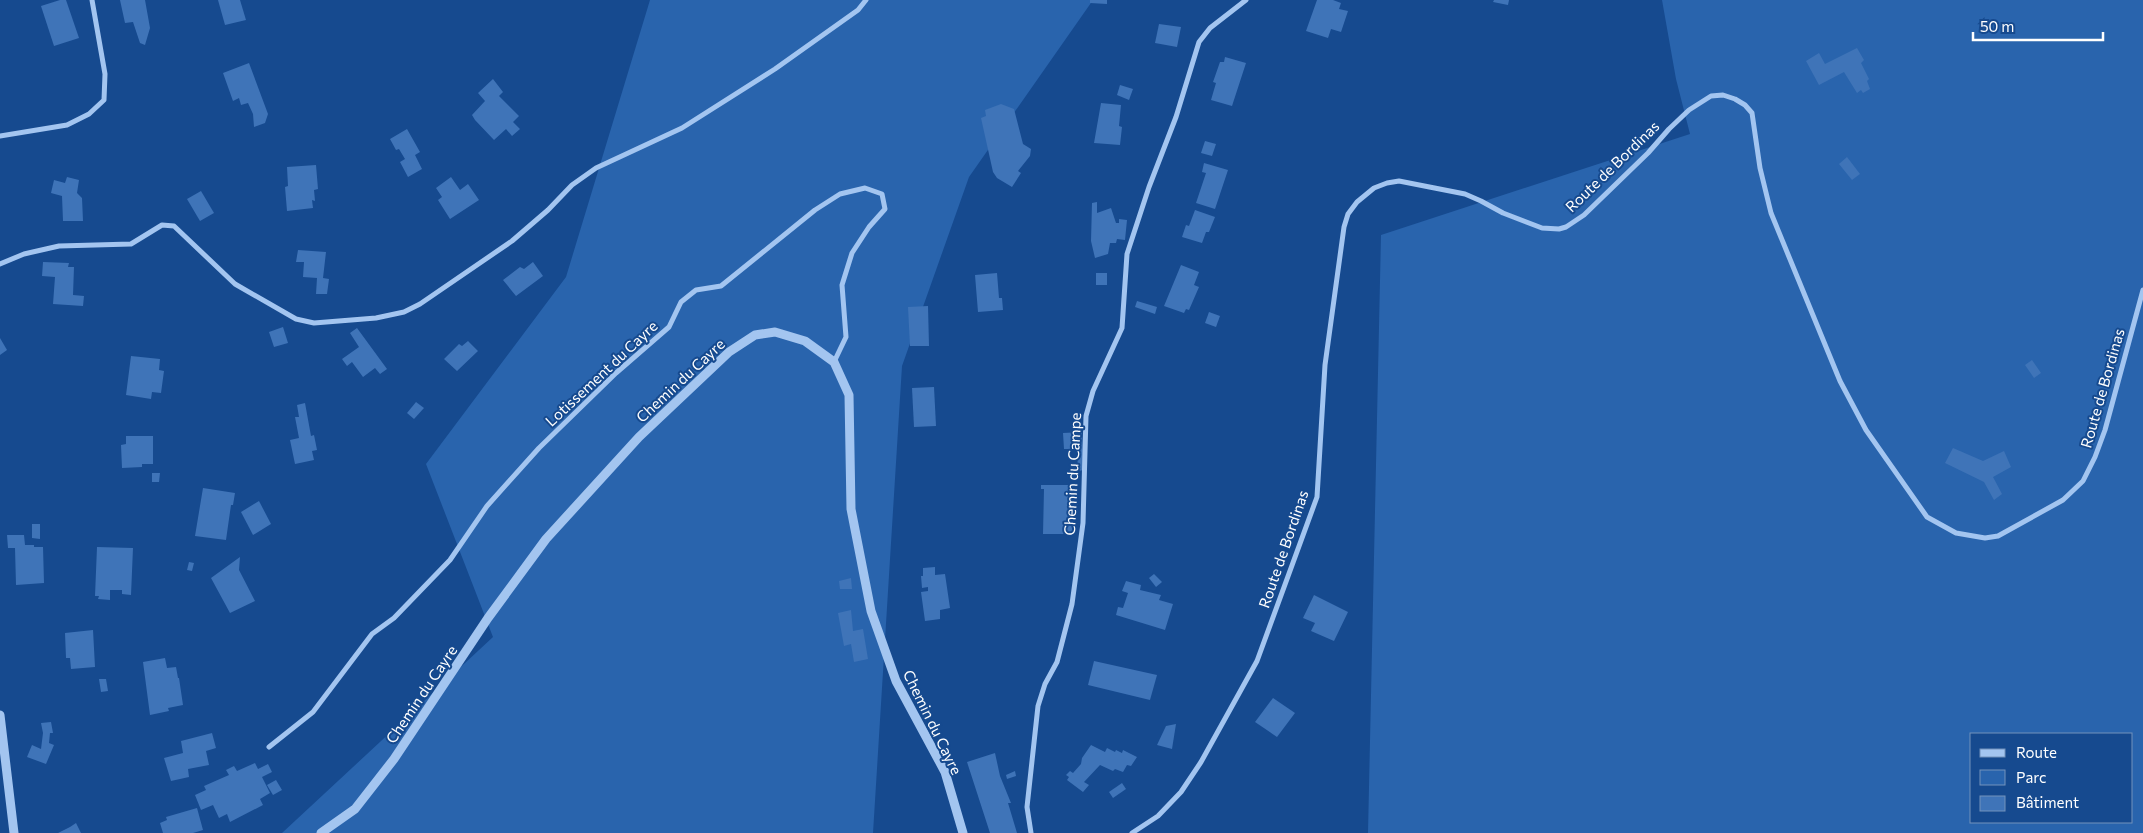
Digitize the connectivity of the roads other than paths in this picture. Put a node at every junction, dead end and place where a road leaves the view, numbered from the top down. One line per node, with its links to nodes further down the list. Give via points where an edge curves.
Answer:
1 (92, 0): 4 (street, via 105,74 104,100 90,114 67,125)
2 (866, 0): 5 (street, via 858,10 775,69 682,128 596,168 572,185 512,240 404,312 376,318 314,323 296,318 235,284 174,226 162,225 131,244 58,246)
3 (1246, 0): 13 (street, Chemin du Campe, via 1210,28 1199,42 1176,117 1126,254 1122,328 1086,416 1083,523 1072,604 1057,662 1038,706 1027,807)
4 (0, 136)
5 (0, 264)
6 (2143, 290): 14 (street, Route de Bordinas, via 2105,430 2083,481 2063,500 1998,536 1985,538 1956,533 1927,517 1866,430 1840,381 1771,213 1752,113 1735,99 1711,96 1689,110 1584,214 1559,229 1525,222 1465,194 1399,181 1374,188 1357,202 1344,227 1325,365 1317,497 1257,660 1181,792 1158,816)
7 (834, 362): 9 (street, Lotissement du Cayre, via 846,337 842,284 852,253 885,209 882,194 865,188 840,194 814,210 721,286 696,290 681,302 669,328 616,373 539,448 488,506 450,560 394,618 372,634 313,712); 11 (street, Chemin du Cayre, via 805,341 775,332 755,335 728,352 639,437 546,539 488,618 394,759 355,809); 12 (street, Chemin du Cayre, via 850,395 852,509 871,611 896,681 945,772)
8 (0, 715): 10 (street)
9 (270, 747)
10 (14, 833)
11 (322, 833)
12 (962, 833)
13 (1031, 833)
14 (1132, 833)

